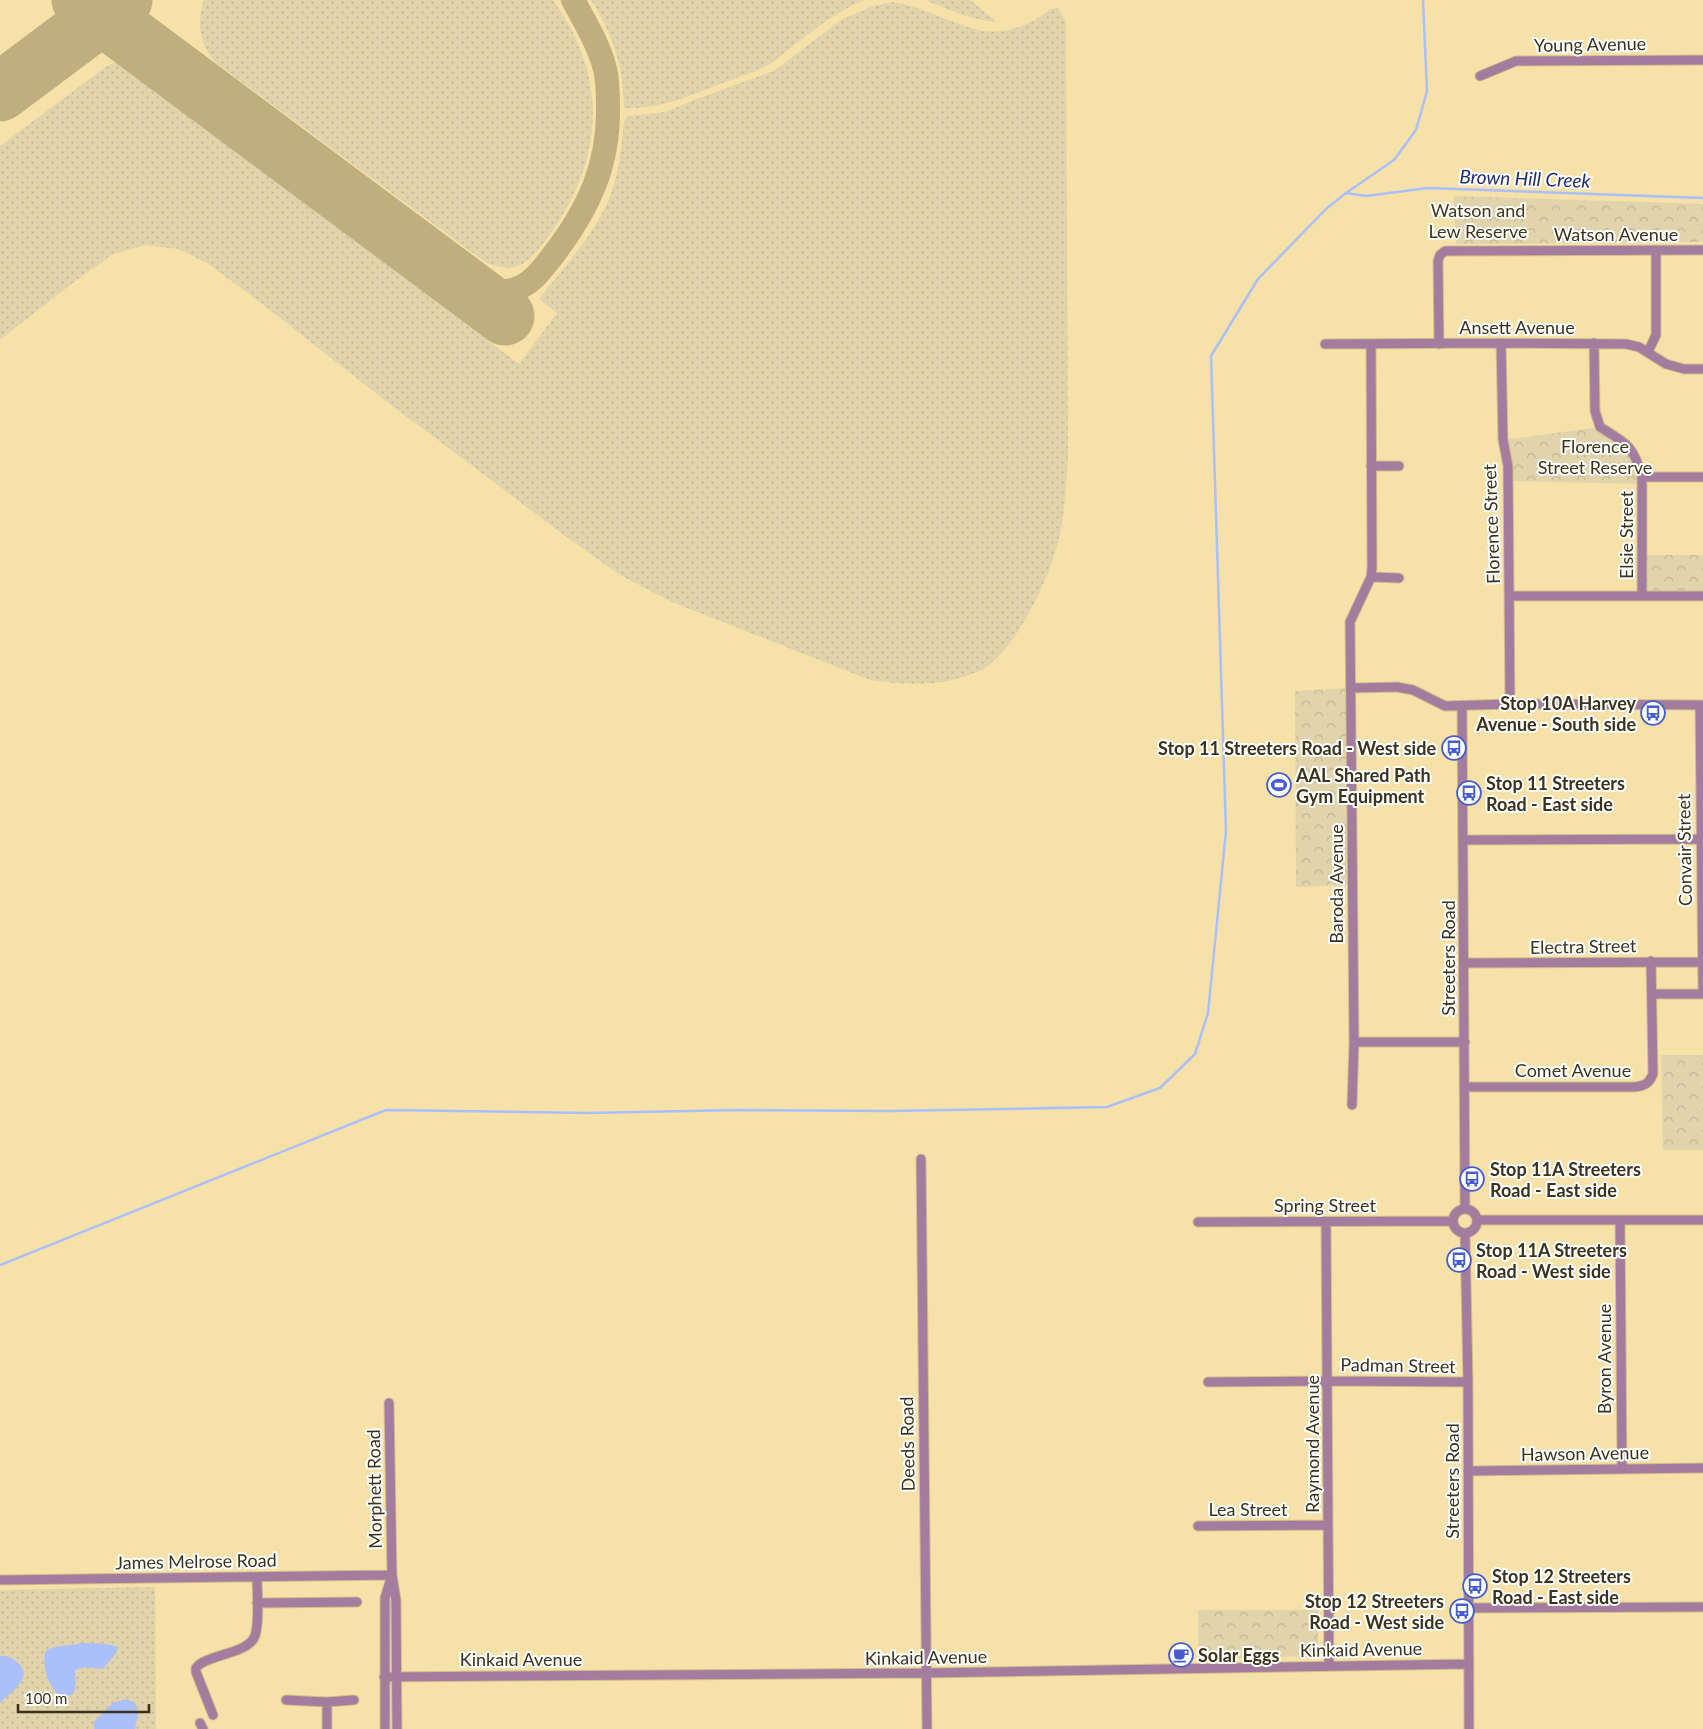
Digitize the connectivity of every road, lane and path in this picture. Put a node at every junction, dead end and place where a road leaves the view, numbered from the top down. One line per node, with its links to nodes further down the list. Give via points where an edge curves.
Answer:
1 (1703, 60): 2 (street, Young Avenue, via 1516,61)
2 (1480, 76)
3 (1703, 250): 4 (street, Watson Avenue)
4 (1656, 251): 9 (street, Watson Avenue, via 1445,251 1438,260); 10 (street, via 1656,335)
5 (1501, 343): 6 (street, Ansett Avenue); 9 (street, Ansett Avenue); 18 (street, Florence Street, via 1502,440 1508,466)
6 (1594, 343): 10 (street, Ansett Avenue, via 1626,344); 15 (street, Elsie Street, via 1595,411 1600,427 1626,443 1637,459)
7 (1325, 344): 8 (street, Ansett Avenue)
8 (1372, 344): 9 (street, Ansett Avenue); 12 (street, Baroda Avenue)
9 (1439, 344)
10 (1648, 352): 11 (street, Ansett Avenue, via 1666,364 1684,369)
11 (1703, 369)
12 (1371, 466): 13 (street); 16 (street, Baroda Avenue)
13 (1399, 466)
14 (1703, 476): 15 (street)
15 (1642, 477): 19 (street, Elsie Street)
16 (1371, 577): 17 (street); 21 (street, Baroda Avenue, via 1350,622)
17 (1399, 578)
18 (1510, 596): 19 (street); 22 (street, Florence Street)
19 (1642, 596): 20 (street)
20 (1703, 596)
21 (1351, 688): 23 (street, via 1397,687 1414,690 1445,706); 32 (street, Baroda Avenue)
22 (1510, 704): 23 (street); 24 (street)
23 (1462, 706): 26 (street, Streeters Road)
24 (1701, 706): 25 (street, Convair Street)
25 (1700, 839): 26 (street); 28 (street, Convair Street)
26 (1463, 840): 29 (street, Streeters Road)
27 (1651, 961): 28 (street, Electra Street); 29 (street, Electra Street); 30 (street, Comet Avenue)
28 (1702, 962): 31 (street, Convair Street)
29 (1464, 963): 33 (street, Streeters Road)
30 (1652, 994): 31 (street); 34 (street, Comet Avenue, via 1653,1074 1644,1086)
31 (1703, 994)
32 (1354, 1042): 33 (street); 35 (street, Baroda Avenue)
33 (1464, 1042): 34 (street, Streeters Road)
34 (1465, 1087): 37 (street, Streeters Road)
35 (1352, 1105)
36 (921, 1159): 63 (street, Deeds Road)
37 (1465, 1209): 38 (street, via 1473,1212); 41 (street, via 1457,1212)
38 (1478, 1220): 39 (street); 44 (street, via 1476,1228)
39 (1620, 1220): 40 (street); 49 (street, Byron Avenue)
40 (1703, 1220)
41 (1453, 1221): 43 (street, Spring Street); 44 (street, via 1457,1230)
42 (1198, 1222): 43 (street, Spring Street)
43 (1326, 1222): 45 (street, Raymond Avenue)
44 (1465, 1234): 47 (street, Streeters Road)
45 (1328, 1381): 46 (street, Padman Street); 47 (street, Padman Street); 52 (street, Raymond Avenue)
46 (1208, 1382)
47 (1468, 1382): 51 (street, Streeters Road)
48 (389, 1403): 54 (street, Morphett Road)
49 (1622, 1468): 50 (street, Hawson Avenue); 51 (street, Hawson Avenue)
50 (1703, 1468)
51 (1468, 1471): 60 (street, Streeters Road)
52 (1328, 1525): 53 (street, Lea Street); 62 (street, Raymond Avenue)
53 (1198, 1526)
54 (392, 1575): 55 (street, James Melrose Road); 64 (street, Morphett Road, via 396,1600); 65 (street, Morphett Road, via 385,1598)
55 (257, 1577): 56 (street, James Melrose Road); 58 (street)
56 (0, 1580)
57 (357, 1602): 58 (street)
58 (257, 1603): 69 (street, via 254,1640 204,1661 196,1668)
59 (1703, 1607): 60 (street)
60 (1469, 1608): 61 (street, Streeters Road)
61 (1468, 1664): 62 (street, Kinkaid Avenue); 74 (street, Streeters Road)
62 (1329, 1666): 63 (street, Kinkaid Avenue)
63 (926, 1673): 64 (street, Kinkaid Avenue); 73 (street, Deeds Road)
64 (396, 1676): 65 (street, Kinkaid Avenue); 72 (street, Morphett Road)
65 (384, 1677): 71 (street, Morphett Road)
66 (286, 1700): 68 (street)
67 (354, 1700): 68 (street)
68 (327, 1702): 70 (street)
69 (213, 1716)
70 (327, 1729)
71 (385, 1729)
72 (396, 1729)
73 (927, 1729)
74 (1469, 1729)

